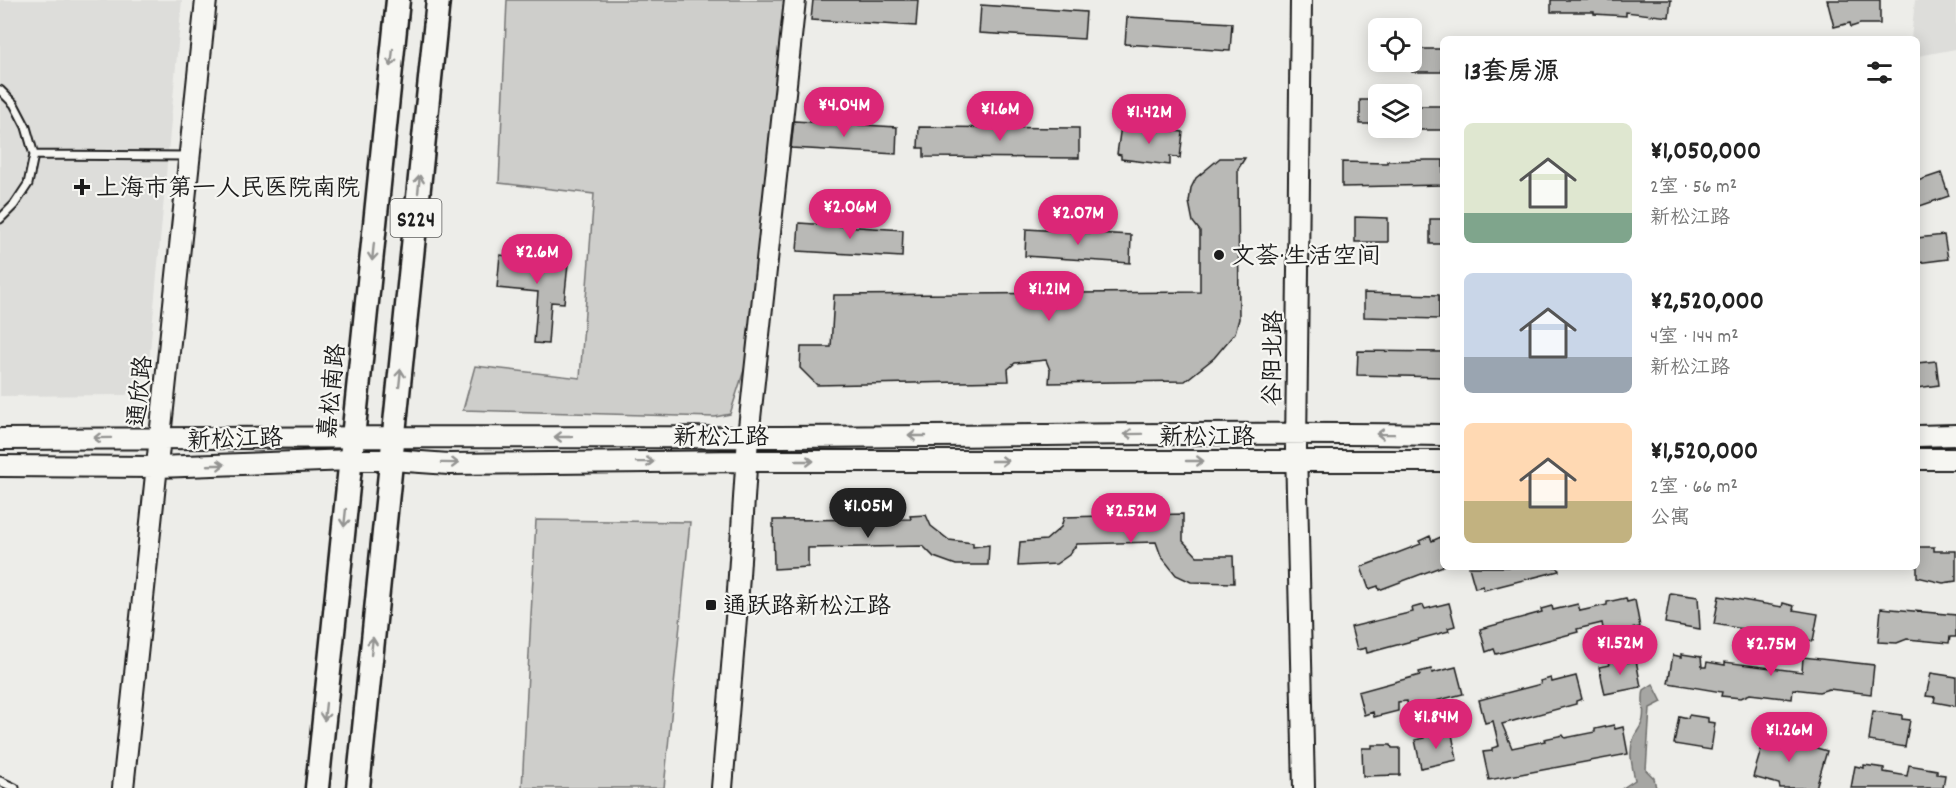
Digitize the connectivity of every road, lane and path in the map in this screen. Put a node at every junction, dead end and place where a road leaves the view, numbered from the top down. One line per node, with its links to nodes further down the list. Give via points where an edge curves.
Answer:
1 (206, 0): 8 (main road, 通欣路)
2 (398, 0): 16 (main road, 嘉松南路 / S224, one-way to 16)
3 (438, 0): 13 (main road, S224, one-way to 3)
4 (795, 0): 17 (main road)
5 (1301, 0): 10 (main road, 谷阳北路)
6 (0, 90): 7 (lane, via 14,104 26,126)
7 (34, 155): 8 (lane); 9 (lane, via 28,184)
8 (190, 156): 15 (main road, 通欣路)
9 (0, 219)
10 (1296, 433): 11 (main road, 新松江路, one-way to 10); 17 (main road, 新松江路, one-way to 17); 24 (main road, 谷阳北路)
11 (1440, 435)
12 (1956, 435): 14 (main road)
13 (394, 436): 16 (main road, 新松江路); 17 (main road, 新松江路, one-way to 13); 22 (main road, S224)
14 (1920, 436)
15 (160, 437): 16 (main road, 新松江路); 18 (main road, 新松江路, one-way to 18); 27 (main road, 通欣路)
16 (354, 437): 21 (main road, 嘉松南路 / S224)
17 (748, 437): 23 (main road)
18 (0, 439)
19 (1920, 459): 20 (main road)
20 (1956, 459)
21 (351, 460): 22 (main road, 新松江路); 27 (main road, 新松江路, one-way to 21); 31 (main road, 嘉松南路 / S224, one-way to 31)
22 (392, 460): 23 (main road, 新松江路, one-way to 23, via 449,464); 32 (main road, S224, one-way to 22)
23 (747, 461): 24 (main road, 新松江路, one-way to 24); 33 (main road)
24 (1296, 461): 25 (main road, 新松江路); 34 (main road, 谷阳北路)
25 (1440, 461)
26 (0, 466): 27 (main road, 新松江路)
27 (157, 466): 30 (main road, 通欣路)
28 (0, 781): 29 (lane)
29 (15, 788)
30 (123, 788)
31 (317, 788)
32 (358, 788)
33 (722, 788)
34 (1304, 788)

